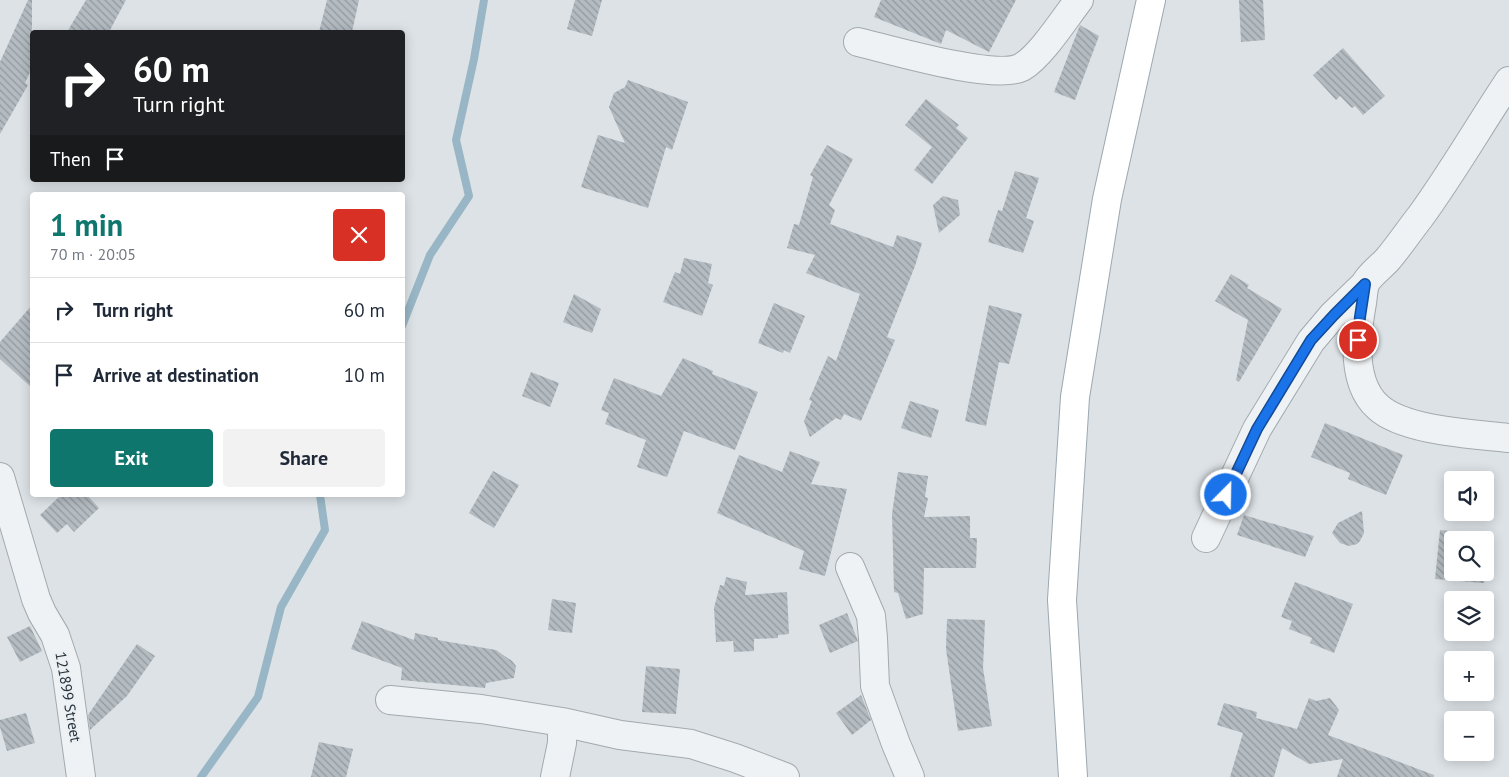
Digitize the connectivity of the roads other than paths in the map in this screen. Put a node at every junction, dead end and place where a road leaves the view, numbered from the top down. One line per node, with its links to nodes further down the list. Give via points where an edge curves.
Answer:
1 (1079, 0): 3 (street, via 1040,51 1015,70 959,66)
2 (1151, 0): 16 (main road, via 1107,199 1075,396 1062,600)
3 (858, 42)
4 (1509, 81): 5 (street, via 1429,204)
5 (1365, 284): 6 (street, via 1358,340 1360,373 1368,396 1379,408 1408,422 1443,431); 8 (street, via 1317,334 1294,368 1257,429)
6 (1509, 438)
7 (0, 477): 12 (street, 121899 Street, via 36,599 66,668)
8 (1206, 538)
9 (850, 567): 15 (street, via 871,616 875,686)
10 (390, 700): 11 (street, via 481,709)
11 (562, 722): 13 (street, via 562,743); 14 (street, via 620,735 691,744)
12 (81, 777)
13 (555, 777)
14 (785, 777)
15 (910, 777)
16 (1073, 777)

